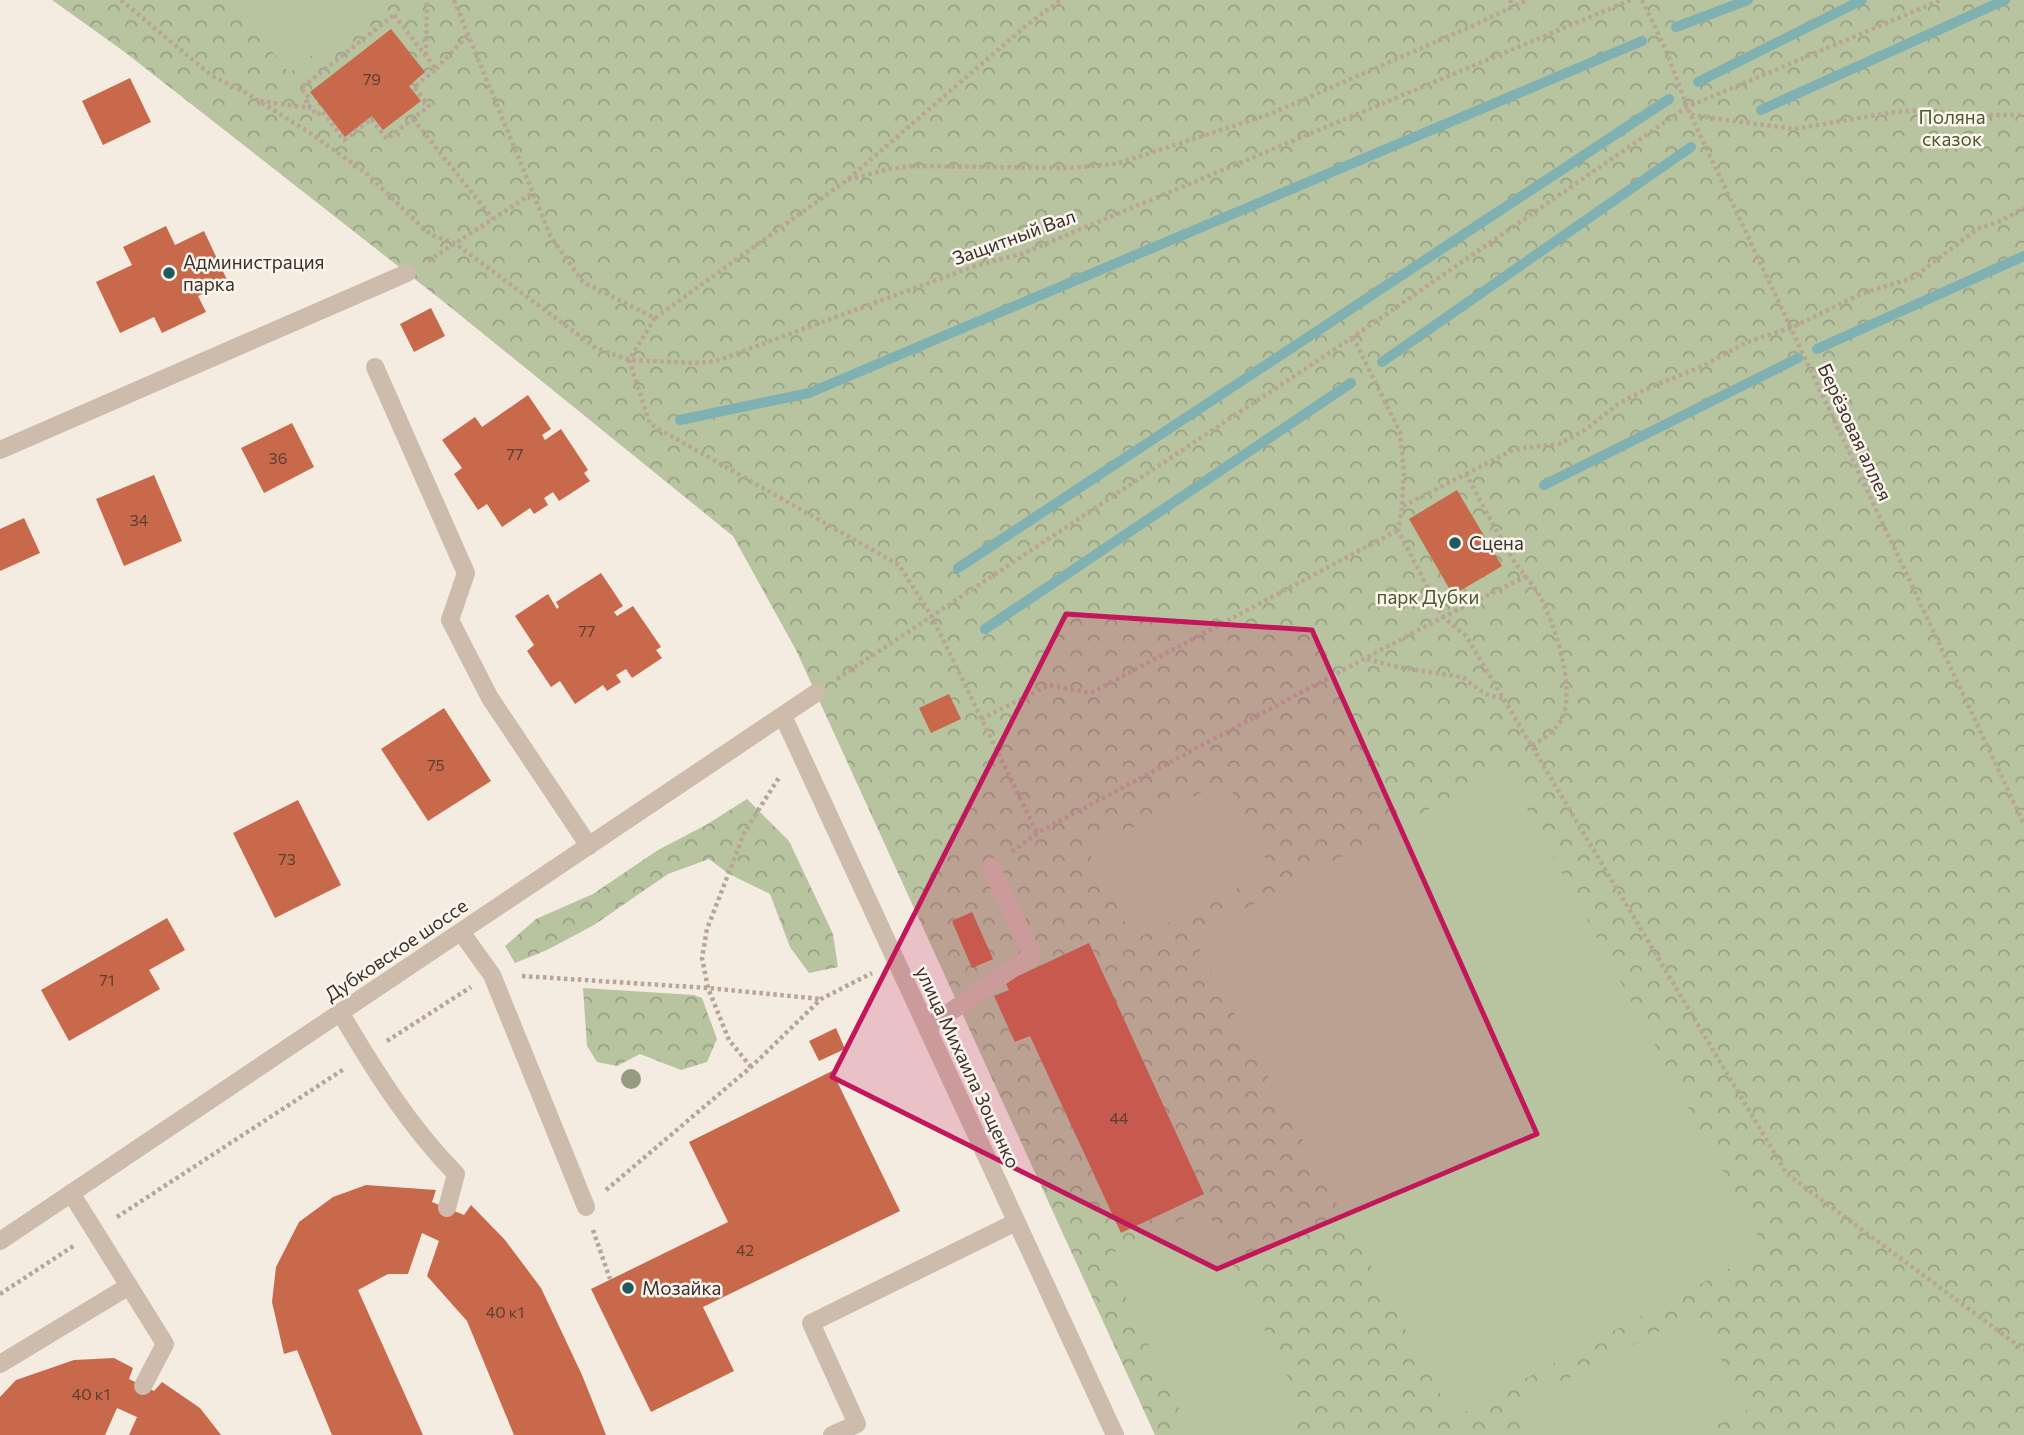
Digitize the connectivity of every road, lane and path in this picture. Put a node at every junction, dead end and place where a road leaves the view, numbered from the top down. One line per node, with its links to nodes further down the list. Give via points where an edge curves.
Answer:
1 (121, 0): 14 (path, via 212,76)
2 (427, 0): 12 (path)
3 (454, 0): 11 (path)
4 (1061, 0): 20 (path)
5 (1510, 0): 10 (path)
6 (1527, 0): 10 (path)
7 (1631, 0): 29 (path, Защитный Вал, via 1021,254 949,275 716,361)
8 (1642, 0): 15 (path, Берёзовая аллея)
9 (1941, 0): 15 (path)
10 (1513, 7): 20 (path, via 1270,114 1116,164 1069,168 914,166)
11 (468, 35): 13 (path); 21 (path)
12 (426, 56): 13 (path); 16 (path, via 394,15 302,88)
13 (436, 69): 19 (path, via 414,86 429,106)
14 (259, 101): 16 (path); 24 (path, Защитный Вал, via 366,173 422,228)
15 (1687, 107): 17 (path, Берёзовая аллея); 28 (path)
16 (311, 108): 19 (path, via 317,115 321,111 344,140 371,119 387,139)
17 (1691, 114): 18 (path, via 1794,129 1926,110 1972,116); 27 (path, Берёзовая аллея)
18 (2024, 115)
19 (412, 119): 23 (path)
20 (847, 180): 26 (path)
21 (533, 193): 23 (path); 26 (path, via 551,237 583,282)
22 (2024, 208): 27 (path, via 1977,229 1913,278 1863,293)
23 (494, 219): 24 (path)
24 (456, 244): 25 (path); 29 (path, Защитный Вал, via 596,348)
25 (407, 273): 31 (street)
26 (655, 318): 29 (path)
27 (1791, 328): 32 (path, via 1747,342 1703,366 1646,388 1559,444 1515,449); 45 (path, Берёзовая аллея)
28 (1353, 337): 33 (path, via 1400,432); 36 (path)
29 (629, 360): 36 (path, via 650,424 899,565)
30 (375, 367): 46 (street, via 466,573 450,620 490,698)
31 (0, 450)
32 (1466, 474): 33 (path); 35 (path, via 1514,562)
33 (1402, 507): 34 (path)
34 (1398, 530): 37 (path); 42 (path, via 1091,693 1049,685)
35 (1527, 576): 37 (path); 43 (path, via 1558,642 1566,684 1563,716)
36 (932, 617): 39 (path); 42 (path)
37 (1443, 617): 38 (path); 40 (path, via 1466,636)
38 (1366, 659): 40 (path, via 1462,677 1485,694); 42 (path, via 1037,833)
39 (816, 693): 41 (street, Дубковское шоссе)
40 (1504, 699): 43 (path)
41 (783, 716): 44 (street, улица Михаила Зощенко); 46 (street, Дубковское шоссе)
42 (982, 719)
43 (1532, 745): 66 (path, via 1787,1174)
44 (798, 749): 51 (path, via 745,831 707,929 702,958); 54 (street, улица Михаила Зощенко)
45 (2024, 824)
46 (589, 846): 48 (street, Дубковское шоссе)
47 (991, 867): 54 (street, via 1032,955)
48 (461, 932): 50 (street); 53 (street, Дубковское шоссе)
49 (874, 972): 52 (path)
50 (492, 975): 51 (path); 55 (path); 58 (street)
51 (708, 988): 52 (path); 56 (path, via 729,1040)
52 (821, 999): 56 (path)
53 (340, 1013): 55 (street); 57 (street, Дубковское шоссе)
54 (927, 1028): 60 (street, улица Михаила Зощенко)
55 (365, 1055): 59 (street, via 429,1147 456,1174); 61 (path)
56 (751, 1067): 58 (path)
57 (71, 1193): 61 (street); 62 (street, Дубковское шоссе)
58 (586, 1207): 63 (path)
59 (447, 1208)
60 (1016, 1222): 69 (street, via 811,1323 857,1424); 70 (street, улица Михаила Зощенко)
61 (94, 1232): 64 (street); 65 (path)
62 (0, 1241)
63 (610, 1279)
64 (129, 1286): 67 (street); 68 (street, via 165,1344)
65 (0, 1294)
66 (2024, 1350)
67 (0, 1364)
68 (144, 1386)
69 (832, 1435)
70 (1115, 1435)

